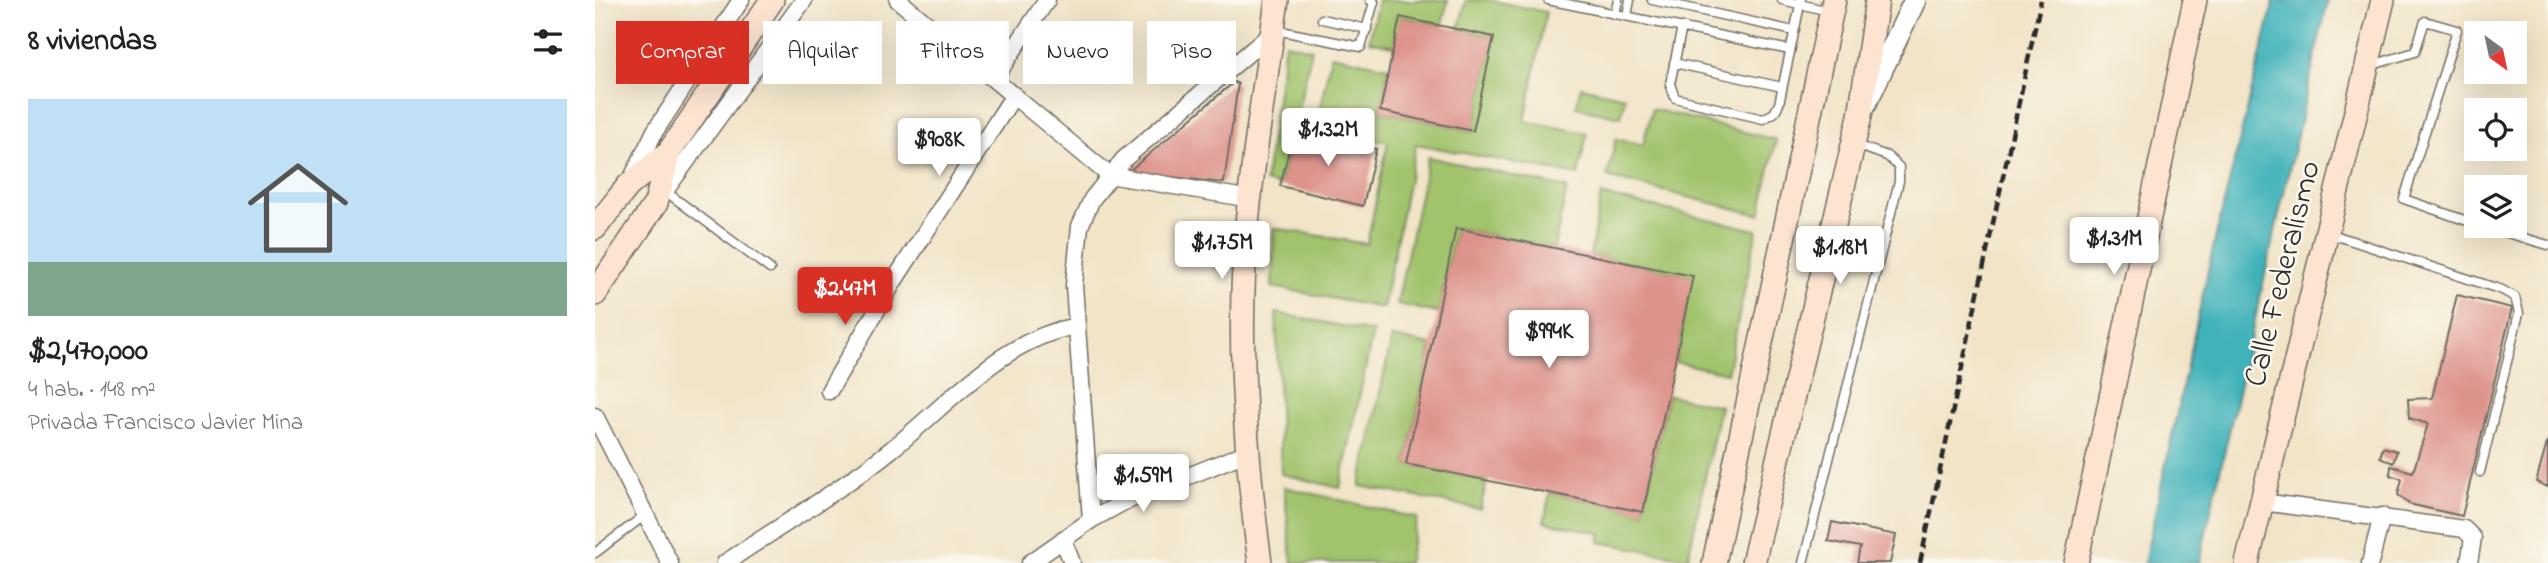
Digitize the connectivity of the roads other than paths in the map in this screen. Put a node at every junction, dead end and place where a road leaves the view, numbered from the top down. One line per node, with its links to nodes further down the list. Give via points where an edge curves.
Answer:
1 (741, 0): 38 (street, via 655,131)
2 (772, 0): 36 (main road)
3 (804, 0): 39 (street)
4 (898, 0): 22 (street)
5 (1047, 0): 28 (street)
6 (1277, 0): 26 (main road)
7 (1370, 0): 24 (lane, via 1374,2)
8 (1548, 0): 19 (lane)
9 (1618, 0): 19 (lane)
10 (1630, 0): 20 (lane)
11 (1652, 0): 25 (lane)
12 (1782, 0): 17 (lane)
13 (1877, 0): 34 (main road)
14 (1915, 0): 34 (street)
15 (2195, 0): 67 (main road)
16 (2383, 0): 30 (main road, Calle Federalismo)
17 (1800, 2): 18 (lane); 25 (lane)
18 (1833, 6): 64 (main road)
19 (1615, 14): 20 (lane)
20 (1627, 16): 23 (lane)
21 (1322, 19): 24 (lane)
22 (924, 21)
23 (1682, 27): 27 (lane); 29 (lane)
24 (1367, 29): 26 (lane, via 1359,47)
25 (1794, 31): 27 (lane)
26 (1272, 32): 37 (street); 40 (main road)
27 (1790, 50): 32 (lane)
28 (1009, 57)
29 (1674, 62): 32 (lane); 32 (lane, via 1670,90 1675,98 1758,119 1774,113)
30 (2367, 67): 41 (lane, via 2415,52 2425,21 2457,30 2404,199); 43 (main road, Calle Federalismo)
31 (1000, 84): 33 (street)
32 (1782, 87)
33 (1014, 96): 37 (street); 49 (street)
34 (1860, 116): 35 (main road)
35 (1853, 144): 65 (main road); 66 (lane, via 1887,156 1899,167 1899,181)
36 (669, 152): 38 (main road); 39 (main road)
37 (1109, 175): 40 (street); 48 (street, via 1080,226)
38 (628, 186): 42 (main road)
39 (661, 197): 46 (lane); 47 (main road)
40 (1251, 199): 51 (main road, via 1243,297)
41 (2464, 220)
42 (595, 228)
43 (2326, 232): 52 (lane, via 2502,290 2519,303); 53 (main road, Calle Federalismo)
44 (2522, 238): 45 (lane)
45 (2548, 246)
46 (770, 269)
47 (595, 293)
48 (1076, 326): 56 (street); 60 (street, via 1055,329 1000,357 877,460)
49 (829, 391)
50 (595, 416): 54 (street)
51 (1248, 452): 56 (street); 63 (main road)
52 (2480, 472)
53 (2262, 502): 55 (street); 68 (main road, Calle Federalismo)
54 (645, 515): 58 (lane); 59 (street)
55 (2382, 516): 69 (street); 70 (street, via 2464,529 2473,535)
56 (1091, 520): 57 (street)
57 (1063, 539): 61 (street); 62 (street)
58 (595, 553)
59 (670, 563)
60 (725, 563)
61 (1030, 563)
62 (1072, 563)
63 (1260, 563)
64 (1714, 563)
65 (1753, 563)
66 (1803, 563)
67 (2076, 563)
68 (2247, 563)
69 (2370, 563)
70 (2469, 563)

